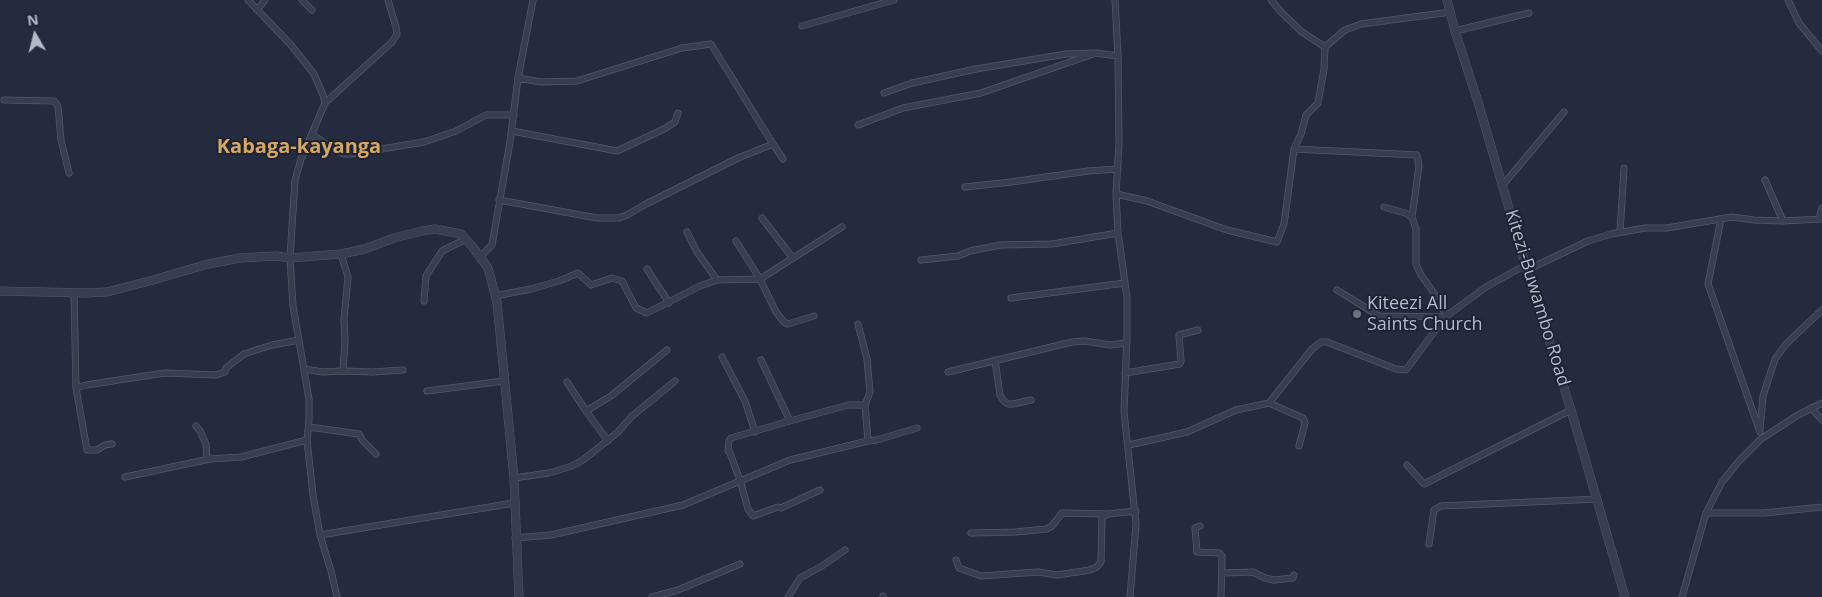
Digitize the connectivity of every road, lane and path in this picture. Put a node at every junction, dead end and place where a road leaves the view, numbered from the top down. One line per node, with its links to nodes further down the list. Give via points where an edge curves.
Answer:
1 (248, 0): 11 (street)
2 (265, 0): 11 (street)
3 (302, 0): 12 (street)
4 (388, 0): 24 (street, via 396,27 392,42)
5 (533, 0): 21 (street)
6 (894, 0): 15 (street)
7 (1115, 0): 20 (street)
8 (1272, 0): 17 (street, via 1302,32)
9 (1447, 0): 13 (street, Kitezi-Buwambo Road)
10 (1790, 1): 18 (street, via 1799,23)
11 (257, 10): 24 (street, via 314,74)
12 (312, 10)
13 (1451, 12): 16 (street, Kitezi-Buwambo Road); 17 (street, via 1361,24 1345,30)
14 (1528, 13): 16 (street)
15 (802, 26)
16 (1455, 31): 38 (street, Kitezi-Buwambo Road)
17 (1325, 47): 32 (street, via 1318,103 1306,115)
18 (1822, 51)
19 (1096, 53): 20 (street); 22 (street, via 1066,54 976,69 912,82); 28 (street, via 981,93 903,108)
20 (1118, 56): 35 (street)
21 (518, 78): 27 (street); 31 (street, via 541,82 577,81 682,48 711,44)
22 (884, 93)
23 (4, 100): 36 (street, via 54,101 58,106)
24 (325, 103): 30 (street)
25 (1564, 112): 38 (street)
26 (678, 113): 29 (street, via 675,122 617,150)
27 (514, 115): 29 (street); 30 (street, via 486,115 456,131 424,142 351,154 333,149)
28 (858, 124)
29 (512, 131): 41 (street)
30 (312, 134): 57 (street, via 295,180)
31 (772, 144): 33 (street); 41 (street, via 619,218 597,218)
32 (1294, 149): 40 (street, via 1284,224 1277,242 1227,230 1146,201); 44 (street, via 1417,155 1419,166)
33 (783, 159)
34 (1624, 168): 51 (street)
35 (1118, 169): 39 (street); 40 (street)
36 (69, 174)
37 (1765, 180): 48 (street)
38 (1502, 186): 61 (street, Kitezi-Buwambo Road)
39 (965, 187)
40 (1116, 194): 52 (street)
41 (499, 200): 56 (street, via 492,245)
42 (1384, 207): 44 (street)
43 (1822, 208): 47 (street)
44 (1412, 217): 74 (street, via 1416,229 1418,270)
45 (762, 218): 58 (street)
46 (1721, 219): 48 (street); 51 (street); 106 (street, via 1708,284)
47 (1821, 219): 48 (street)
48 (1783, 221)
49 (842, 227): 58 (street)
50 (687, 232): 63 (street)
51 (1620, 232): 61 (street, via 1588,241)
52 (1118, 233): 59 (street, via 1052,244 1001,245 958,256); 64 (street)
53 (464, 240): 55 (street, via 461,234 435,229); 56 (street); 70 (street, via 442,252 426,276)
54 (736, 241): 62 (street)
55 (341, 254): 57 (street); 85 (street, via 348,277)
56 (480, 257): 68 (street, via 488,268)
57 (290, 258): 67 (street, via 240,258 107,292); 77 (street, via 293,306)
58 (792, 258): 62 (street)
59 (921, 260)
60 (647, 269): 71 (street)
61 (1527, 270): 74 (street, via 1520,268 1486,287); 98 (street, Kitezi-Buwambo Road)
62 (760, 279): 63 (street); 73 (street, via 776,312 786,324)
63 (717, 280): 71 (street)
64 (1125, 283): 69 (street); 78 (street)
65 (1337, 290): 74 (street, via 1379,316)
66 (0, 291): 67 (street)
67 (74, 293): 91 (street)
68 (495, 296): 71 (street, via 531,289 578,273 592,285 612,278 622,281 636,308 646,313); 88 (street)
69 (1011, 298)
70 (424, 300)
71 (668, 303)
72 (1822, 310): 106 (street, via 1775,359 1763,396)
73 (814, 316)
74 (1446, 316): 94 (street, via 1406,370 1321,342 1314,346)
75 (858, 324): 96 (street, via 867,359 870,392)
76 (1198, 330): 87 (street, via 1179,335 1180,364)
77 (300, 340): 83 (street); 91 (street, via 244,354 225,372 216,375 165,374)
78 (1127, 342): 82 (street, via 1110,345 1072,342); 87 (street)
79 (667, 350): 99 (street, via 611,396)
80 (722, 357): 105 (street, via 745,401)
81 (761, 360): 101 (street)
82 (995, 360): 86 (street); 93 (street, via 1000,395 1004,401 1013,404)
83 (304, 369): 85 (street); 103 (street)
84 (402, 370): 85 (street)
85 (343, 371)
86 (948, 372)
87 (1125, 373): 112 (street, via 1124,412)
88 (504, 381): 92 (street); 118 (street)
89 (675, 381): 109 (street, via 631,417)
90 (567, 382): 99 (street)
91 (76, 388): 111 (street, via 87,450)
92 (427, 391)
93 (1031, 400)
94 (1269, 403): 112 (street, via 1236,410 1186,432); 113 (street, via 1303,418)
95 (1822, 403): 97 (street)
96 (865, 405): 101 (street, via 848,405); 110 (street)
97 (1811, 408): 100 (street); 107 (street)
98 (1572, 410): 116 (street, via 1424,484); 121 (street, Kitezi-Buwambo Road)
99 (586, 411): 109 (street)
100 (1822, 420)
101 (790, 421): 105 (street)
102 (196, 426): 115 (street, via 206,444)
103 (309, 427): 108 (street); 114 (street, via 359,434)
104 (917, 428): 110 (street)
105 (755, 432): 119 (street, via 731,438 728,444)
106 (1760, 432): 107 (street)
107 (1761, 439): 126 (street, via 1722,482)
108 (307, 440): 115 (street, via 242,457); 129 (street)
109 (608, 441): 118 (street, via 572,466 549,474)
110 (868, 441): 119 (street, via 790,460)
111 (112, 444)
112 (1129, 445): 124 (street)
113 (1299, 446)
114 (376, 454)
115 (207, 459): 117 (street)
116 (1407, 464)
117 (125, 477)
118 (514, 478): 122 (street)
119 (740, 480): 120 (street, via 753,516 781,508); 130 (street, via 665,510 551,535)
120 (820, 490)
121 (1598, 499): 131 (street, via 1441,506 1434,510); 143 (street, Kitezi-Buwambo Road)
122 (514, 503): 129 (street); 130 (street)
123 (1822, 507): 126 (street, via 1764,514)
124 (1136, 511): 125 (street); 141 (street)
125 (1108, 514): 128 (street, via 1062,513 1047,529); 133 (street, via 1102,517 1101,562 1090,570 1057,575 1038,572 981,576 959,568)
126 (1706, 514): 144 (street)
127 (1200, 526): 135 (street, via 1195,528 1196,550 1222,554)
128 (971, 532)
129 (320, 535): 137 (street)
130 (515, 538): 138 (street)
131 (1429, 544)
132 (845, 550): 140 (street, via 800,578)
133 (956, 560)
134 (740, 564): 139 (street, via 678,590)
135 (1223, 573): 136 (street, via 1253,572 1274,580); 142 (street)
136 (1294, 575)
137 (337, 597)
138 (519, 597)
139 (652, 597)
140 (788, 597)
141 (1130, 597)
142 (1221, 597)
143 (1625, 597)
144 (1682, 597)

